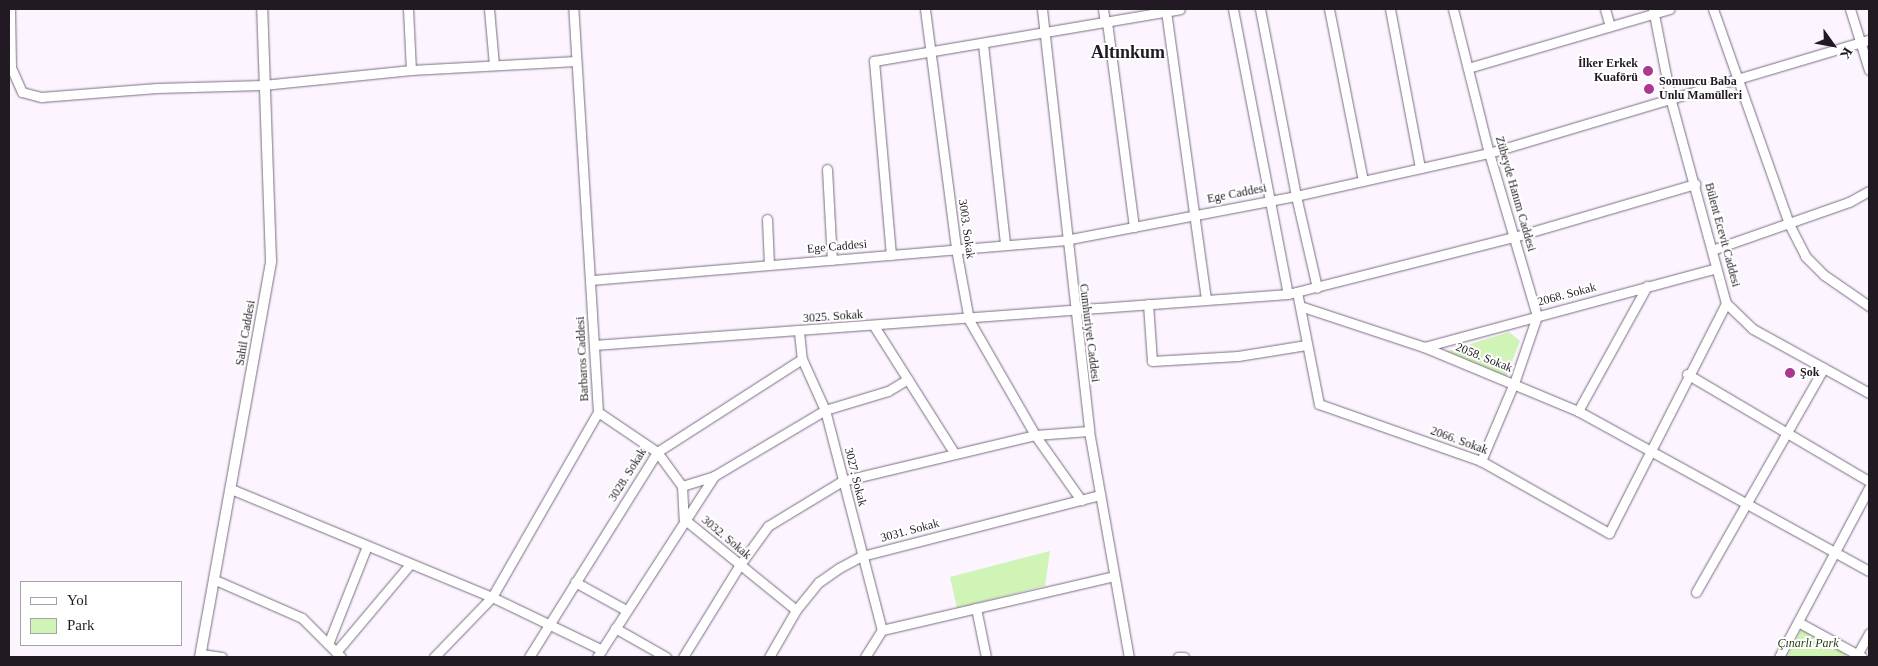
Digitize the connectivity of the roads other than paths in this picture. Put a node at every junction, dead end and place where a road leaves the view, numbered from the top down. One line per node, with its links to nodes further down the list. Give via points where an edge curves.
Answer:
1 (10, 9): 29 (street)
2 (262, 9): 35 (street, Sahil Caddesi)
3 (408, 9): 32 (street)
4 (489, 9): 30 (street)
5 (572, 9): 28 (street, Barbaros Caddesi)
6 (925, 9): 27 (street, 3003. Sokak)
7 (1042, 9): 23 (street, Cumhuriyet Caddesi)
8 (1103, 9): 21 (street)
9 (1180, 9): 19 (street)
10 (1233, 9): 44 (street)
11 (1260, 9): 43 (street)
12 (1329, 9): 40 (street)
13 (1390, 9): 38 (street)
14 (1453, 9): 31 (street, Zübeyde Hanım Caddesi)
15 (1605, 9): 22 (street)
16 (1670, 9): 20 (street)
17 (1713, 9): 34 (street)
18 (1850, 9): 25 (street)
19 (1161, 11): 21 (street); 45 (street)
20 (1653, 11): 22 (street); 36 (street, Bülent Ecevit Caddesi)
21 (1106, 22): 23 (street); 48 (street)
22 (1610, 26): 31 (street)
23 (1044, 34): 26 (street); 50 (street, Cumhuriyet Caddesi)
24 (1869, 40): 25 (street, Ege Caddesi)
25 (1858, 43): 33 (street); 34 (street, Ege Caddesi)
26 (983, 44): 27 (street); 51 (street)
27 (930, 52): 52 (street, 3003. Sokak); 54 (street, via 874,61)
28 (576, 61): 30 (street); 58 (street, Barbaros Caddesi)
29 (10, 65): 35 (street, via 22,92 41,97 156,88)
30 (494, 65): 32 (street)
31 (1468, 68): 37 (street, Zübeyde Hanım Caddesi)
32 (411, 70): 35 (street)
33 (1869, 70)
34 (1736, 80): 36 (street, Ege Caddesi); 47 (street)
35 (263, 85): 97 (street, Sahil Caddesi, via 271,262)
36 (1671, 101): 37 (street, Ege Caddesi); 41 (street, Bülent Ecevit Caddesi)
37 (1490, 153): 38 (street, Ege Caddesi); 49 (street, Zübeyde Hanım Caddesi)
38 (1420, 168): 40 (street, Ege Caddesi)
39 (827, 169): 55 (street)
40 (1363, 181): 43 (street, Ege Caddesi)
41 (1695, 184): 49 (street, 3025. Sokak); 53 (street, Bülent Ecevit Caddesi)
42 (1869, 191): 47 (street, via 1849,202)
43 (1296, 196): 44 (street, Ege Caddesi); 60 (street)
44 (1269, 201): 45 (street, Ege Caddesi); 62 (street)
45 (1195, 215): 48 (street, Ege Caddesi); 63 (street)
46 (767, 219): 56 (street)
47 (1789, 224): 53 (street); 67 (street, via 1806,256 1824,276)
48 (1134, 227): 50 (street, Ege Caddesi)
49 (1514, 236): 60 (street, 3025. Sokak); 69 (street, Zübeyde Hanım Caddesi)
50 (1066, 240): 51 (street, Ege Caddesi); 68 (street, Cumhuriyet Caddesi)
51 (1006, 244): 52 (street, Ege Caddesi)
52 (956, 249): 54 (street, Ege Caddesi); 70 (street, 3003. Sokak)
53 (1712, 250): 57 (street, Bülent Ecevit Caddesi)
54 (891, 254): 55 (street, Ege Caddesi)
55 (832, 260): 56 (street, Ege Caddesi)
56 (769, 265): 58 (street, Ege Caddesi)
57 (1716, 268): 59 (street, 2068. Sokak); 64 (street, Bülent Ecevit Caddesi)
58 (592, 280): 74 (street, Barbaros Caddesi)
59 (1647, 286): 69 (street, 2068. Sokak); 83 (street)
60 (1317, 288): 61 (street, 3025. Sokak)
61 (1297, 292): 62 (street, 3025. Sokak); 66 (street)
62 (1288, 294): 63 (street, 3025. Sokak)
63 (1206, 299): 65 (street, 3025. Sokak)
64 (1726, 303): 77 (street, Bülent Ecevit Caddesi, via 1753,329); 78 (street)
65 (1148, 304): 68 (street, 3025. Sokak); 73 (street, via 1152,361 1238,356)
66 (1300, 306): 73 (street); 75 (street, 2058. Sokak)
67 (1869, 306)
68 (1073, 310): 70 (street, 3025. Sokak); 85 (street, Cumhuriyet Caddesi)
69 (1537, 316): 75 (street, 2068. Sokak); 80 (street)
70 (969, 320): 71 (street, 3025. Sokak); 87 (street, 3003. Sokak)
71 (874, 326): 72 (street, 3025. Sokak); 79 (street)
72 (799, 332): 74 (street, 3025. Sokak); 76 (street, 3027. Sokak)
73 (1306, 344): 91 (street, 2066. Sokak, via 1319,404)
74 (594, 345): 84 (street, Barbaros Caddesi)
75 (1424, 347): 80 (street, 2058. Sokak)
76 (802, 359): 82 (street, 3027. Sokak); 88 (street, 3028. Sokak)
77 (1824, 368): 81 (street, Bülent Ecevit Caddesi); 86 (street)
78 (1687, 374): 86 (street); 89 (street)
79 (908, 379): 82 (street, via 888,391); 90 (street)
80 (1514, 383): 83 (street, 2058. Sokak); 91 (street)
81 (1869, 393)
82 (825, 410): 92 (street); 93 (street, 3027. Sokak)
83 (1578, 411): 89 (street, 2058. Sokak)
84 (598, 412): 88 (street); 112 (street, Barbaros Caddesi)
85 (1089, 431): 87 (street); 98 (street, Cumhuriyet Caddesi)
86 (1788, 432): 94 (street); 100 (street)
87 (1035, 435): 90 (street); 99 (street, 3003. Sokak)
88 (657, 452): 95 (street); 110 (street, 3028. Sokak)
89 (1650, 453): 91 (street, 2066. Sokak, via 1609,533); 100 (street, 2058. Sokak)
90 (955, 454): 93 (street)
91 (1481, 461)
92 (714, 476): 95 (street); 101 (street)
93 (842, 481): 104 (street, 3027. Sokak); 106 (street, via 768,526)
94 (1869, 481)
95 (682, 486): 101 (street, 3032. Sokak)
96 (1869, 488): 103 (street)
97 (231, 489): 102 (street); 109 (street, Sahil Caddesi)
98 (1100, 495): 99 (street, 3031. Sokak); 108 (street, Cumhuriyet Caddesi)
99 (1081, 500): 104 (street, 3031. Sokak)
100 (1747, 503): 103 (street, 2058. Sokak); 111 (street)
101 (684, 519): 106 (street, 3032. Sokak); 114 (street)
102 (367, 546): 105 (street); 121 (street)
103 (1835, 552): 107 (street, 2058. Sokak); 116 (street)
104 (862, 556): 115 (street, 3031. Sokak, via 819,582); 119 (street, 3027. Sokak)
105 (410, 564): 112 (street); 123 (street)
106 (739, 566): 115 (street, 3032. Sokak); 130 (street)
107 (1869, 571)
108 (1114, 576): 113 (street); 134 (street, Cumhuriyet Caddesi)
109 (213, 579): 121 (street, via 302,618); 124 (street, Sahil Caddesi)
110 (576, 582): 114 (street); 117 (street, 3028. Sokak)
111 (1696, 592)
112 (492, 597): 117 (street); 127 (street, Barbaros Caddesi)
113 (976, 608): 119 (street); 133 (street)
114 (626, 610): 118 (street)
115 (796, 610): 131 (street, 3031. Sokak)
116 (1798, 622): 125 (street); 137 (street)
117 (550, 623): 122 (street); 128 (street, 3028. Sokak)
118 (615, 628): 122 (street); 129 (street)
119 (882, 630): 132 (street)
120 (1869, 633): 125 (street)
121 (328, 644): 123 (street)
122 (600, 654)
123 (338, 655)
124 (200, 656): 126 (street)
125 (1860, 656)
126 (222, 657)
127 (434, 657)
128 (528, 657)
129 (666, 657)
130 (683, 657)
131 (770, 657)
132 (866, 657)
133 (986, 657)
134 (1129, 657)
135 (1178, 657): 136 (street)
136 (1184, 657)
137 (1779, 657)

